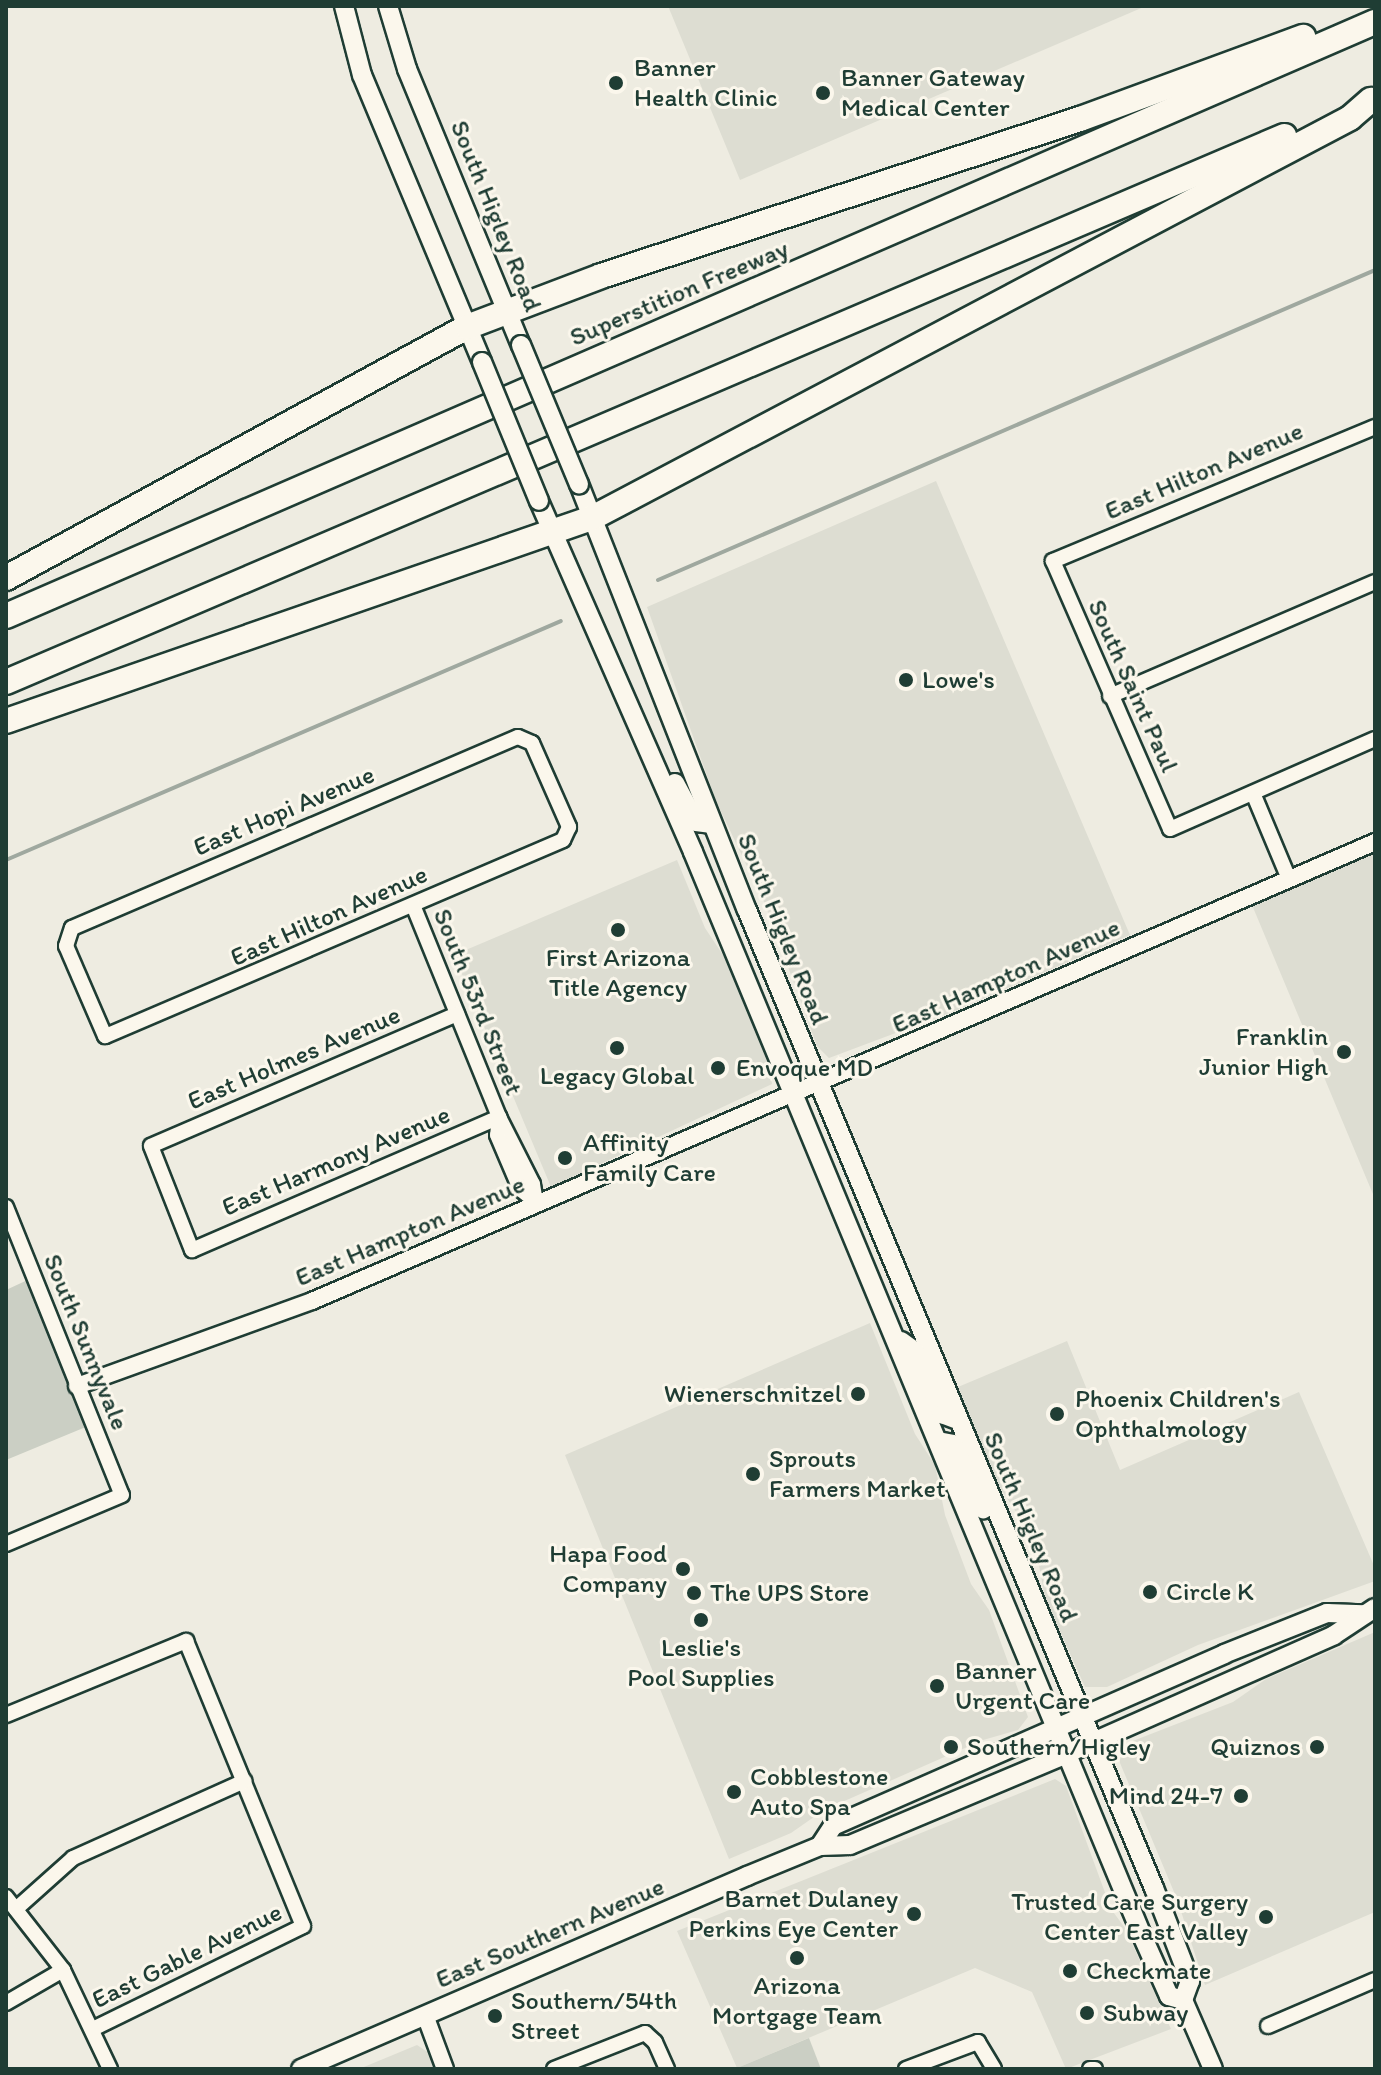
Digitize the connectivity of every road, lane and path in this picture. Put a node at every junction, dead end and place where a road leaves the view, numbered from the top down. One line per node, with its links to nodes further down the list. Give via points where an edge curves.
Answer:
1 (344, 6): 7 (main road, South Higley Road, via 373,103)
2 (388, 6): 6 (main road, South Higley Road, via 407,69)
3 (1375, 10): 6 (highway, via 1080,119)
4 (1375, 22): 14 (highway, Superstition Freeway)
5 (1373, 99): 9 (highway, via 1350,118); 15 (highway)
6 (508, 311): 7 (highway); 9 (main road, South Higley Road, bridge)
7 (467, 327): 10 (main road, South Higley Road, bridge); 12 (highway)
8 (1375, 426): 11 (street, East Hilton Avenue)
9 (592, 518): 10 (highway); 22 (main road, South Higley Road)
10 (552, 534): 16 (main road, South Higley Road); 18 (highway)
11 (1053, 561): 17 (street, South Saint Paul)
12 (6, 578)
13 (1375, 582): 17 (street)
14 (6, 616)
15 (6, 682)
16 (624, 695): 22 (main road, via 648,721 690,813 700,825); 29 (main road, South Higley Road)
17 (1110, 696): 21 (street, South Saint Paul, via 1170,829)
18 (6, 721)
19 (524, 738): 25 (street, East Hilton Avenue, via 532,743 570,833); 27 (street, East Hopi Avenue, via 66,935)
20 (1375, 739): 21 (street)
21 (1253, 793): 24 (street)
22 (712, 824): 28 (main road, South Higley Road)
23 (1375, 842): 24 (street, East Hampton Avenue)
24 (1289, 879): 28 (street, East Hampton Avenue)
25 (413, 905): 26 (street, South 53rd Street); 27 (street, East Hilton Avenue)
26 (457, 1014): 30 (street, South 53rd Street); 33 (street, East Holmes Avenue, via 151,1146)
27 (105, 1036)
28 (818, 1083): 29 (street, East Hampton Avenue); 36 (main road, South Higley Road)
29 (794, 1093): 31 (street, East Hampton Avenue); 34 (main road, South Higley Road)
30 (499, 1117): 31 (street, South 53rd Street, via 497,1135); 33 (street, East Harmony Avenue)
31 (536, 1202): 35 (street, East Hampton Avenue, via 312,1301)
32 (6, 1207): 35 (street, South Sunnyvale)
33 (192, 1250)
34 (896, 1337): 36 (main road, via 915,1351 942,1414); 37 (main road, South Higley Road)
35 (77, 1386): 39 (street, South Sunnyvale, via 122,1495)
36 (958, 1420): 38 (main road, South Higley Road)
37 (938, 1441): 38 (main road, via 953,1444 984,1512); 43 (main road, South Higley Road)
38 (1006, 1535): 42 (main road, South Higley Road)
39 (6, 1544)
40 (1369, 1611): 42 (main road, East Southern Avenue, via 1327,1613); 44 (main road, East Southern Avenue, via 1334,1635)
41 (6, 1715): 46 (street, via 186,1641)
42 (1082, 1715): 43 (main road, East Southern Avenue); 44 (main road, South Higley Road)
43 (1054, 1727): 45 (main road, South Higley Road); 47 (main road, East Southern Avenue, via 833,1826)
44 (1093, 1742): 45 (main road, East Southern Avenue); 51 (main road, South Higley Road, via 1190,1981)
45 (1066, 1754): 47 (main road, East Southern Avenue, via 850,1845); 51 (main road, South Higley Road, via 1169,1996)
46 (244, 1781): 48 (street, via 73,1858); 55 (street, East Gable Avenue, via 303,1926)
47 (820, 1846): 53 (main road, East Southern Avenue)
48 (11, 1903): 49 (street)
49 (63, 1970): 52 (street, East Gable Avenue); 55 (street)
50 (1375, 1980): 54 (street)
51 (1183, 2000): 63 (main road, South Higley Road)
52 (6, 2003)
53 (425, 2015): 57 (main road, East Southern Avenue); 58 (street)
54 (1268, 2026)
55 (93, 2029): 56 (street)
56 (110, 2069)
57 (301, 2069)
58 (445, 2069)
59 (554, 2069): 60 (street, via 645,2033)
60 (667, 2069)
61 (906, 2069): 62 (street, via 978,2042)
62 (994, 2069)
63 (1213, 2069)

